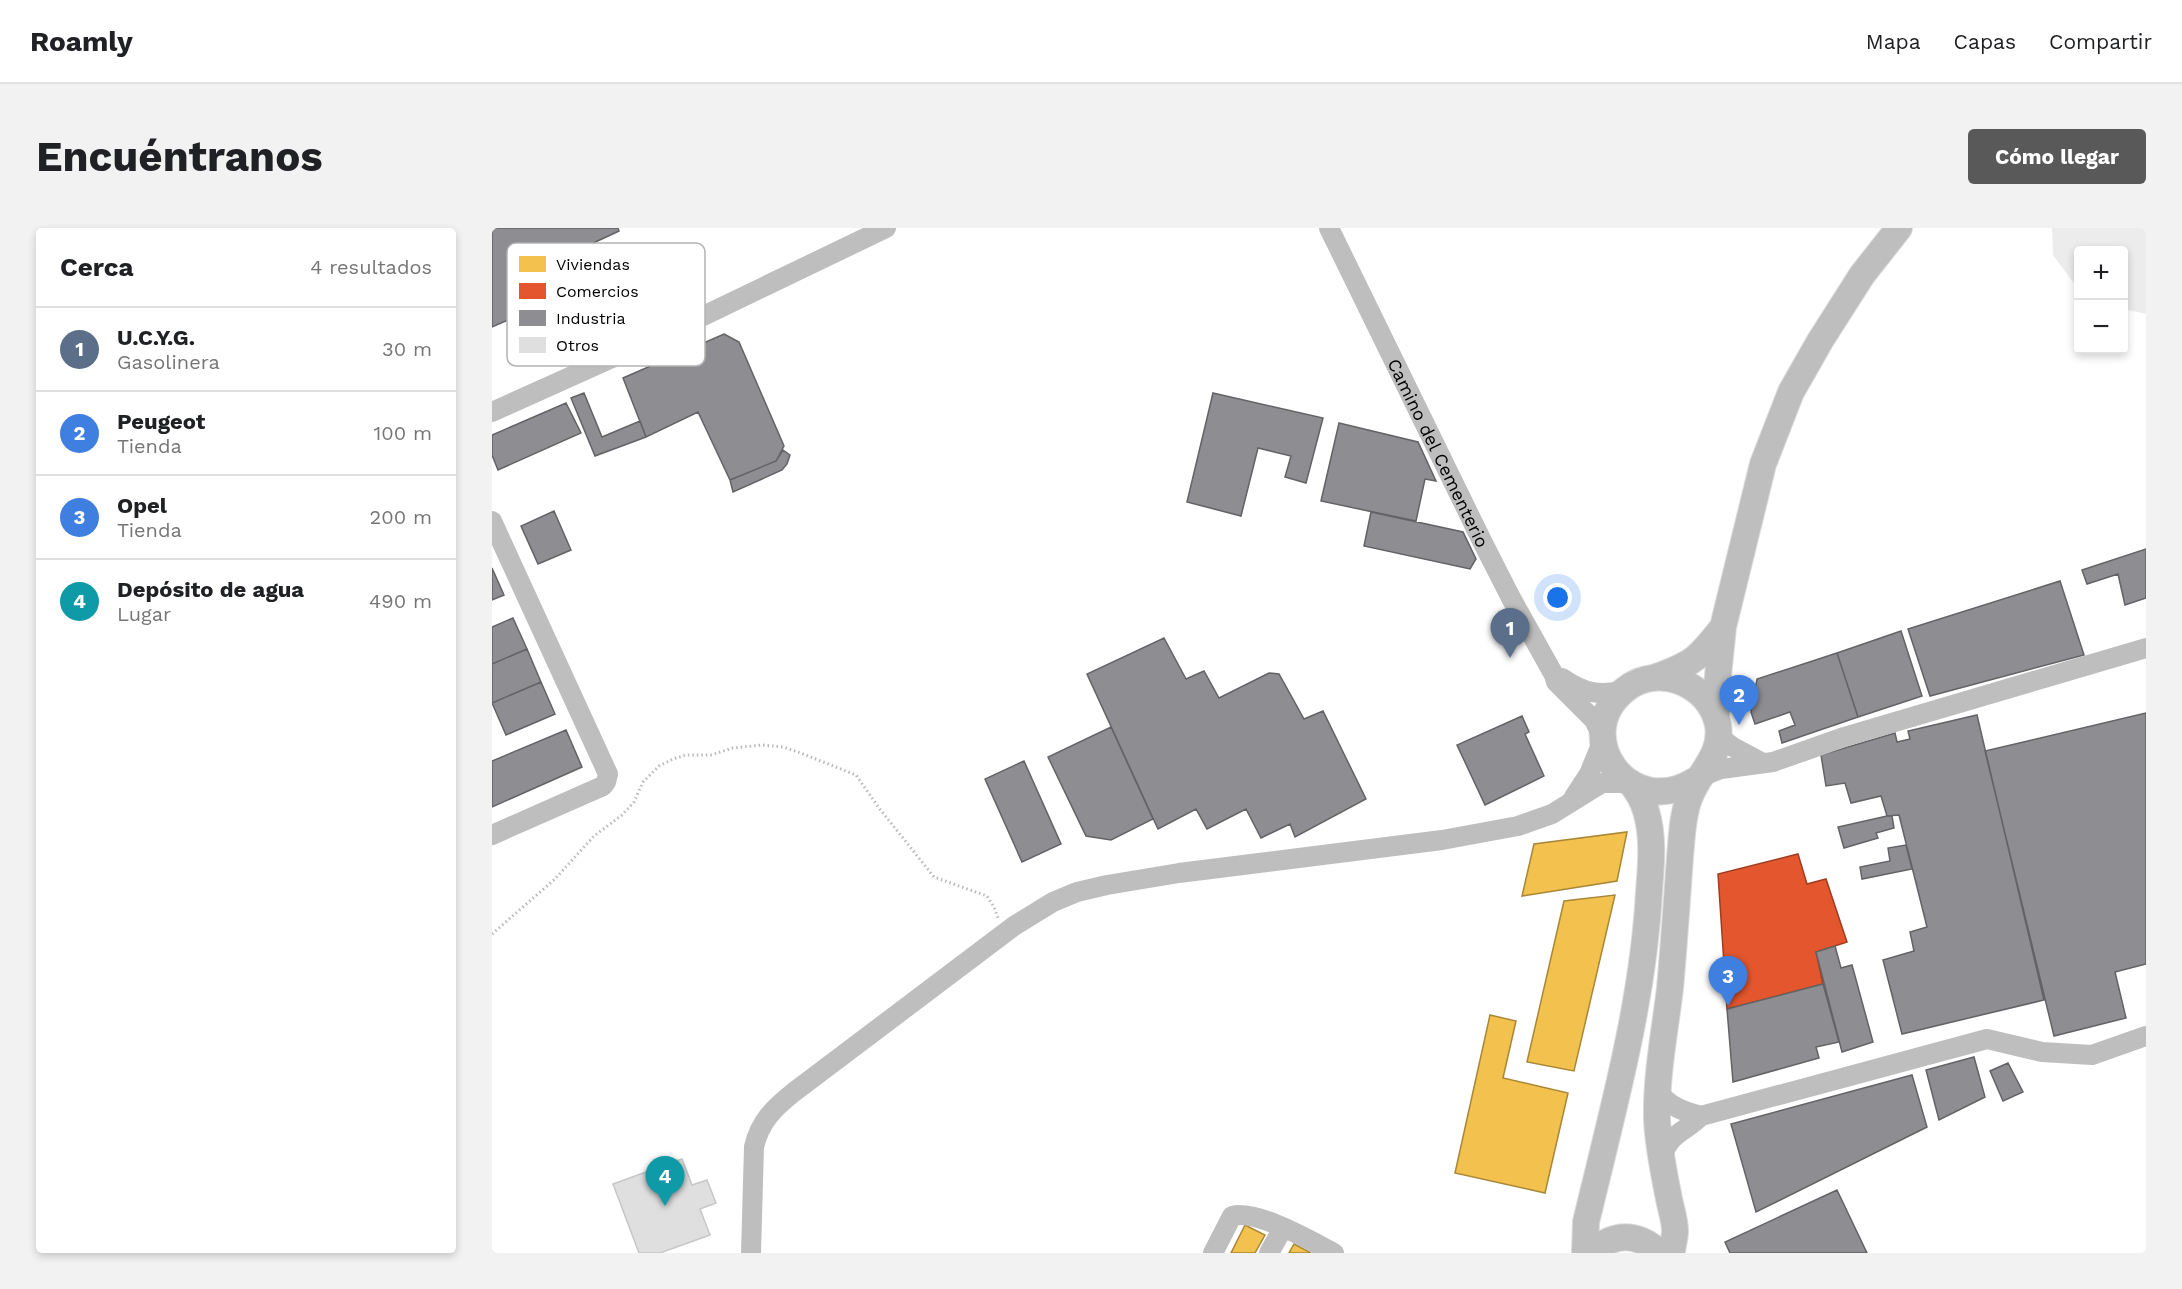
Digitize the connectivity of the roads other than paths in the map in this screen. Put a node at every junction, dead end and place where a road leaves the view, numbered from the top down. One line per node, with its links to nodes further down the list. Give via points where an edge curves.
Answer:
1 (886, 228): 4 (street)
2 (1329, 228): 10 (street, Camino del Cementerio, via 1486,550)
3 (1899, 228): 8 (main road, via 1862,275 1791,392 1763,464)
4 (705, 315)
5 (594, 366): 6 (street)
6 (492, 412)
7 (492, 521): 19 (street, via 608,774 603,786)
8 (1724, 627): 11 (main road, via 1692,662); 13 (main road)
9 (2146, 648): 15 (street)
10 (1554, 675): 12 (street, via 1592,693); 14 (street, Camino del Cementerio, via 1556,682 1594,720)
11 (1655, 677): 12 (main road); 13 (main road, via 1692,686 1702,695)
12 (1626, 689): 14 (main road, via 1611,706)
13 (1717, 727): 15 (street, via 1733,747); 16 (main road, via 1716,753)
14 (1603, 739): 17 (main road, via 1612,765); 18 (street, via 1589,774)
15 (1763, 763): 16 (street, via 1721,769)
16 (1697, 779): 17 (main road, via 1664,792); 21 (main road, via 1684,817)
17 (1630, 783): 18 (street, via 1602,783); 24 (main road, via 1646,811 1650,836 1644,955)
18 (1571, 802): 28 (street, via 1518,826 1442,840 1107,885 1077,892 1037,911 769,1114 754,1147)
19 (492, 835)
20 (2146, 1036): 22 (street, via 2092,1055 2042,1052 1987,1039)
21 (1658, 1092): 22 (street, via 1677,1108); 23 (main road)
22 (1701, 1116): 23 (street, via 1676,1134)
23 (1662, 1157): 26 (main road)
24 (1586, 1222): 31 (main road); 32 (main road)
25 (1282, 1228): 27 (street); 29 (street, via 1251,1216 1232,1216); 30 (street)
26 (1676, 1246)
27 (1329, 1252)
28 (752, 1253)
29 (1213, 1253)
30 (1269, 1253)
31 (1574, 1253)
32 (1585, 1253)
33 (1591, 1253): 34 (main road, via 1601,1244 1626,1237 1651,1244)
34 (1660, 1253)

